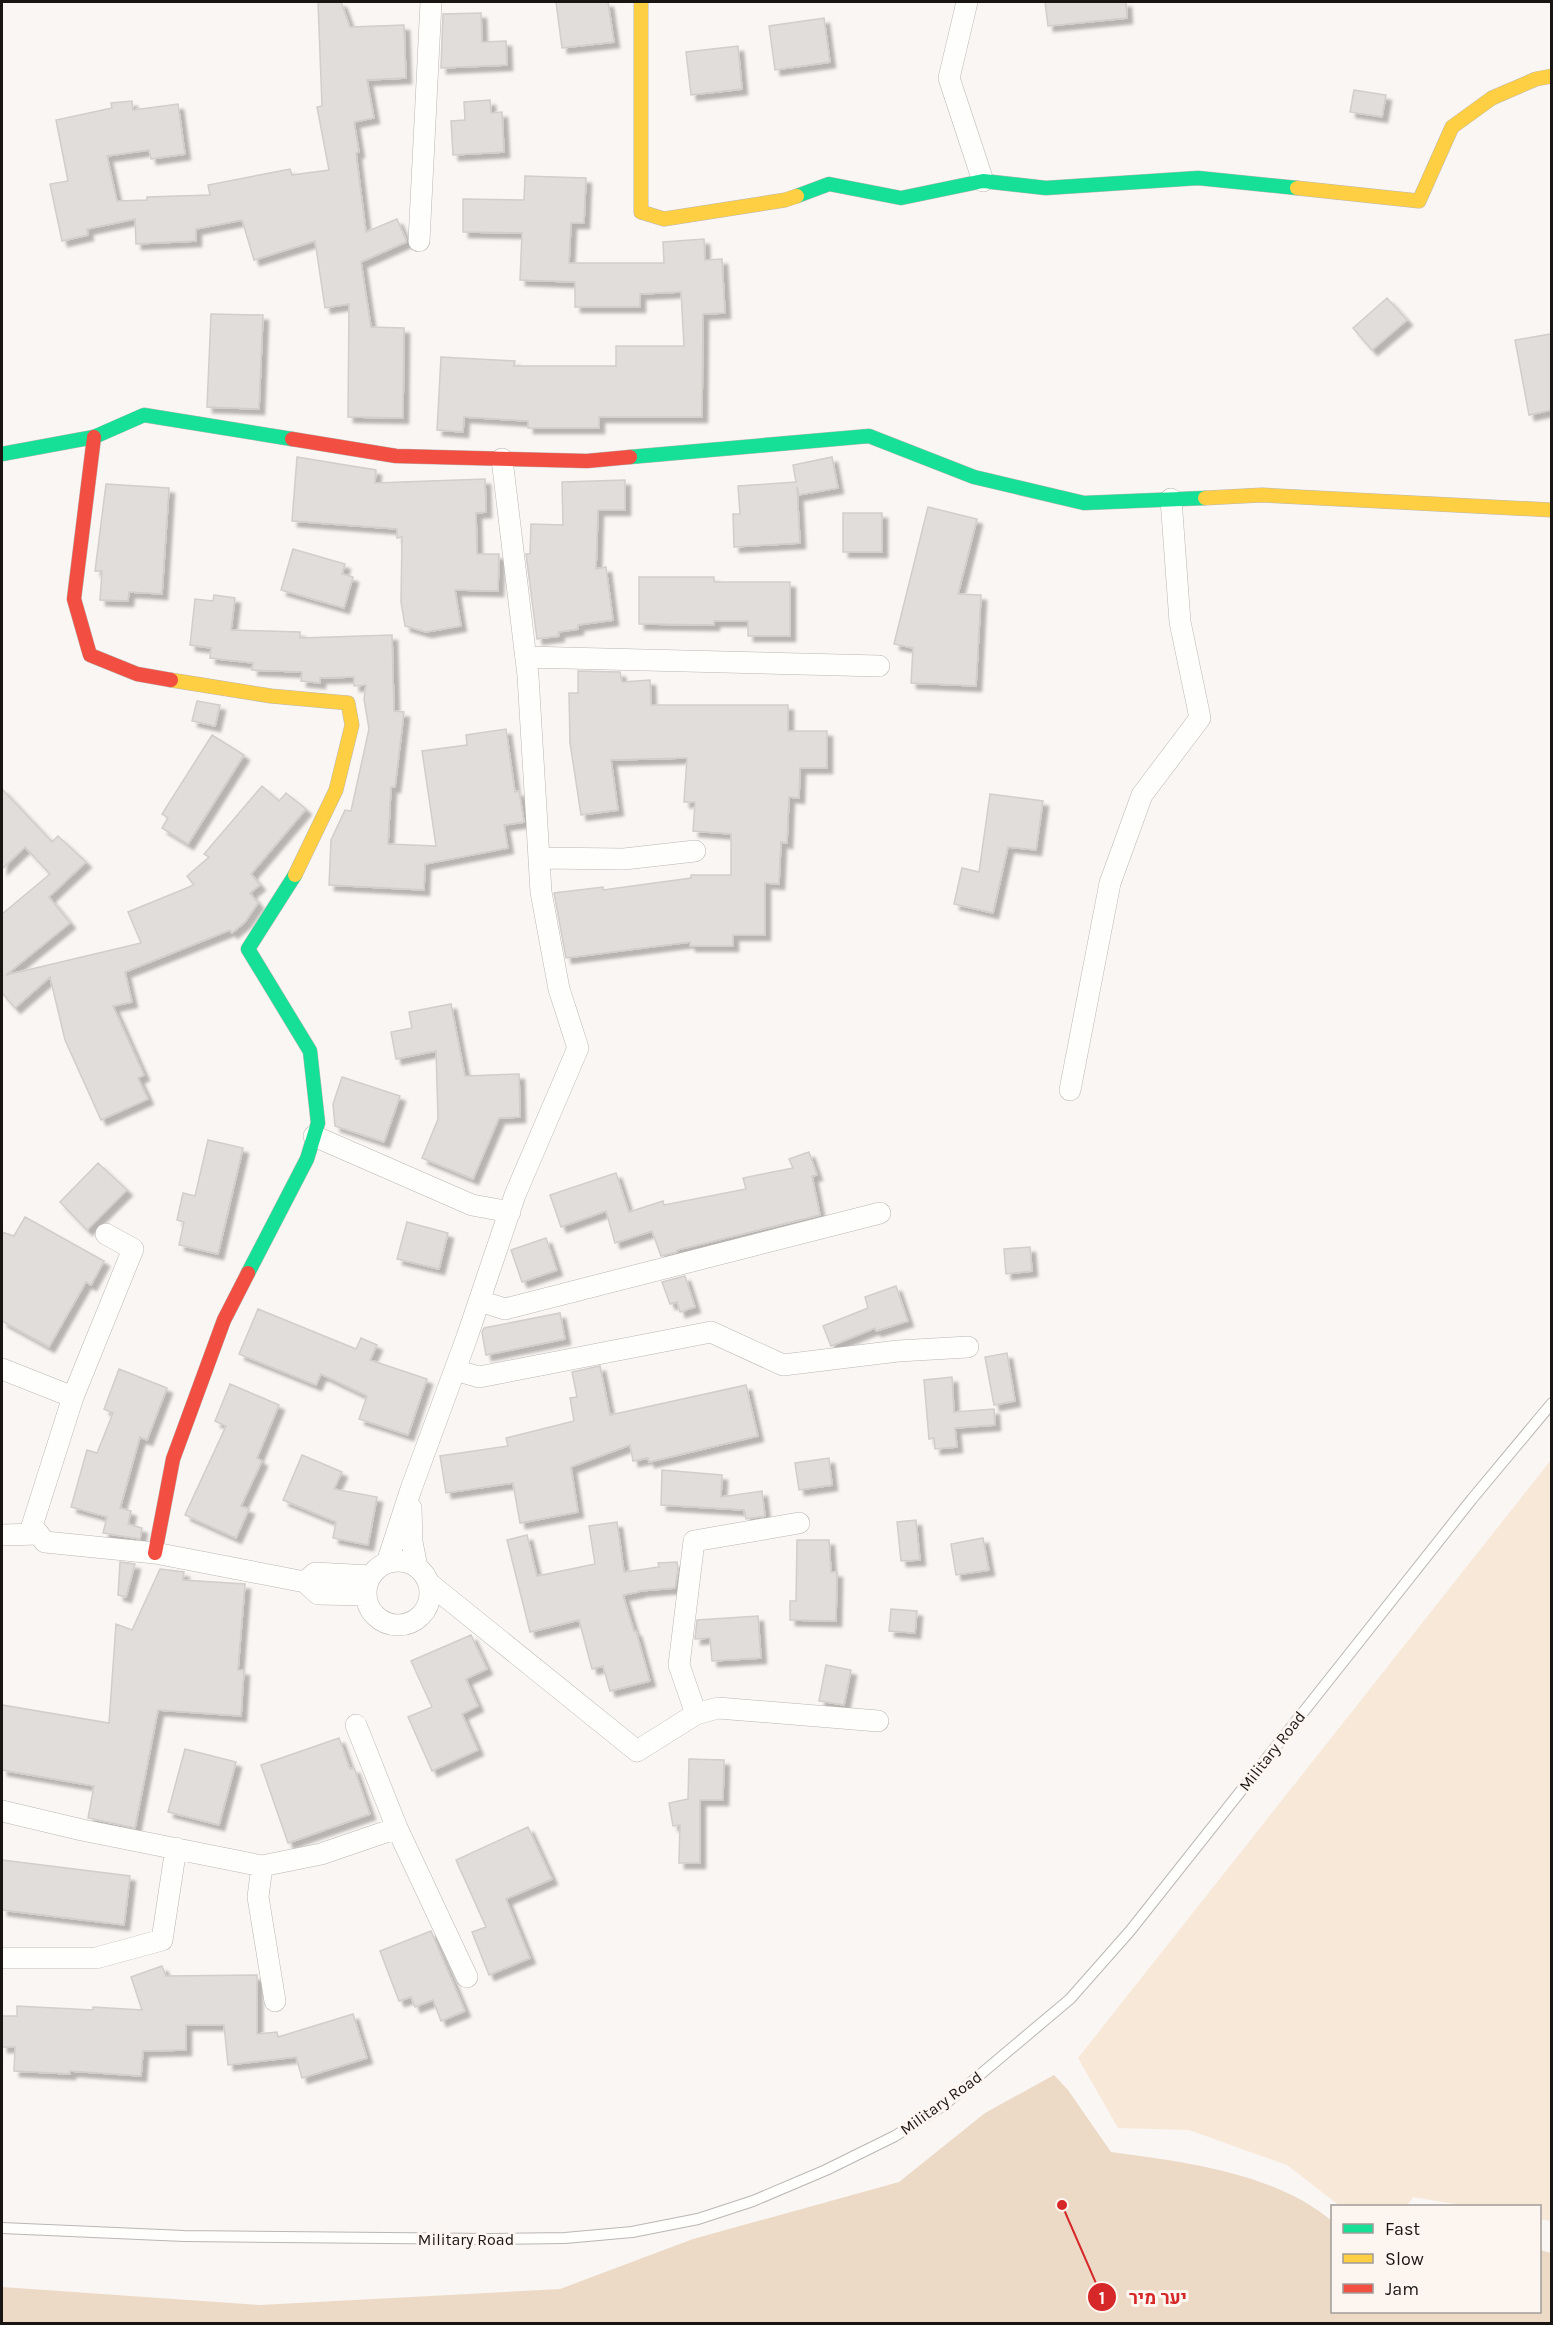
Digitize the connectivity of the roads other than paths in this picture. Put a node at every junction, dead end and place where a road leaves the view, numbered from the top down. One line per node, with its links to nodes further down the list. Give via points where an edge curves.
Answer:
1 (432, 2): 6 (street)
2 (641, 2): 5 (street, via 641,212 664,219 785,200 829,184 901,198)
3 (967, 2): 5 (street, via 950,78)
4 (1551, 76): 5 (street, via 1492,98 1452,127 1419,201 1198,178 1046,188)
5 (983, 181)
6 (419, 241)
7 (94, 436): 8 (street); 9 (street, via 144,415 396,456); 17 (street, via 74,598 90,655 137,674 271,696 348,703 352,725 336,790 293,880 249,949 310,1051 318,1124)
8 (2, 454)
9 (502, 459): 10 (street, via 587,461 869,436 974,477 1084,503); 12 (street)
10 (1171, 499): 11 (street, via 1262,495); 16 (street, via 1180,622 1200,718 1142,795 1110,883)
11 (1551, 510)
12 (526, 657): 13 (street); 15 (street)
13 (879, 666)
14 (695, 852): 15 (street, via 624,859)
15 (539, 858): 18 (street, via 541,892 559,989 578,1048)
16 (1070, 1090)
17 (314, 1136): 18 (street, via 472,1206); 31 (street, via 307,1159 224,1320 173,1459)
18 (510, 1212): 21 (street)
19 (880, 1213): 21 (street, via 505,1309)
20 (106, 1234): 25 (street, via 133,1249)
21 (480, 1301): 24 (street)
22 (968, 1347): 24 (street, via 783,1365 711,1332 479,1377)
23 (2, 1370): 25 (street)
24 (455, 1370): 27 (street)
25 (73, 1396): 29 (street, via 32,1526)
26 (1551, 1403): 45 (lane, Military Road, via 1130,1932 1077,1990 944,2105 895,2136 753,2201 698,2219 632,2232 490,2239 184,2236)
27 (411, 1489): 32 (street, via 412,1542); 33 (street)
28 (799, 1523): 35 (street, via 694,1541 679,1665)
29 (39, 1534): 30 (street); 31 (street, via 45,1542)
30 (2, 1535)
31 (155, 1553): 33 (street, via 305,1582 318,1594)
32 (417, 1567): 33 (street, via 397,1561); 34 (street)
33 (374, 1578): 34 (street, via 368,1605 381,1621 391,1625 402,1626 422,1616 431,1596)
34 (430, 1584): 35 (street, via 637,1751)
35 (696, 1714): 36 (street, via 718,1708)
36 (878, 1721)
37 (356, 1725): 39 (street)
38 (2, 1811): 40 (street)
39 (397, 1828): 41 (street, via 321,1854); 43 (street)
40 (176, 1848): 41 (street); 42 (street, via 162,1940 96,1959)
41 (262, 1866): 44 (street, via 258,1898)
42 (2, 1958)
43 (467, 1977)
44 (275, 2001)
45 (2, 2228)

